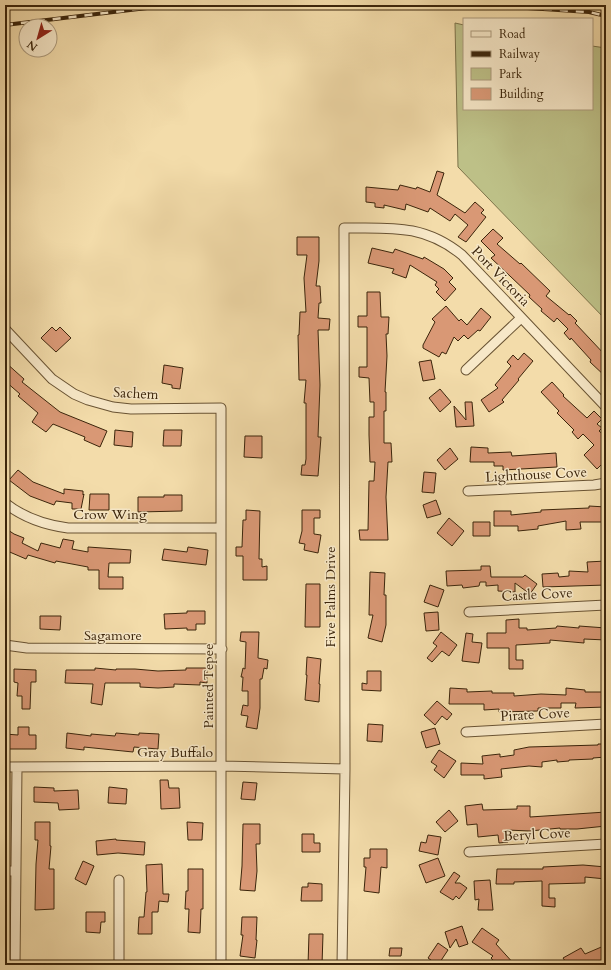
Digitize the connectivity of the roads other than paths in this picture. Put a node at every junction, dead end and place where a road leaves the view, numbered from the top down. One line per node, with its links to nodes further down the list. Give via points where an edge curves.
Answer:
1 (344, 228): 2 (street, Port Victoria, via 406,229 426,234 450,245); 20 (street, Five Palms Drive)
2 (521, 318): 4 (street); 5 (street, Port Victoria)
3 (5, 330): 6 (street, Sachem, via 52,379 88,400 114,408)
4 (466, 370)
5 (606, 407)
6 (221, 408): 10 (street, Painted Tepee)
7 (606, 483): 8 (street, Lighthouse Cove)
8 (468, 491)
9 (5, 503): 10 (street, Crow Wing, via 32,519 68,528)
10 (221, 528): 14 (street, Painted Tepee)
11 (606, 605): 12 (street, Castle Cove)
12 (469, 612)
13 (5, 645): 14 (street, Sagamore, via 27,648)
14 (222, 649): 17 (street, Painted Tepee)
15 (606, 724): 16 (street, Pirate Cove)
16 (466, 732)
17 (221, 766): 19 (street, Gray Buffalo); 20 (street, Gray Buffalo); 28 (street, Painted Tepee)
18 (5, 767): 19 (street, Gray Buffalo)
19 (16, 767): 24 (street)
20 (345, 769): 29 (street, Five Palms Drive)
21 (606, 844): 22 (street, Beryl Cove)
22 (469, 852)
23 (5, 871): 24 (street)
24 (16, 871): 26 (street)
25 (119, 880): 27 (street)
26 (15, 965)
27 (119, 965)
28 (221, 965)
29 (342, 965)

